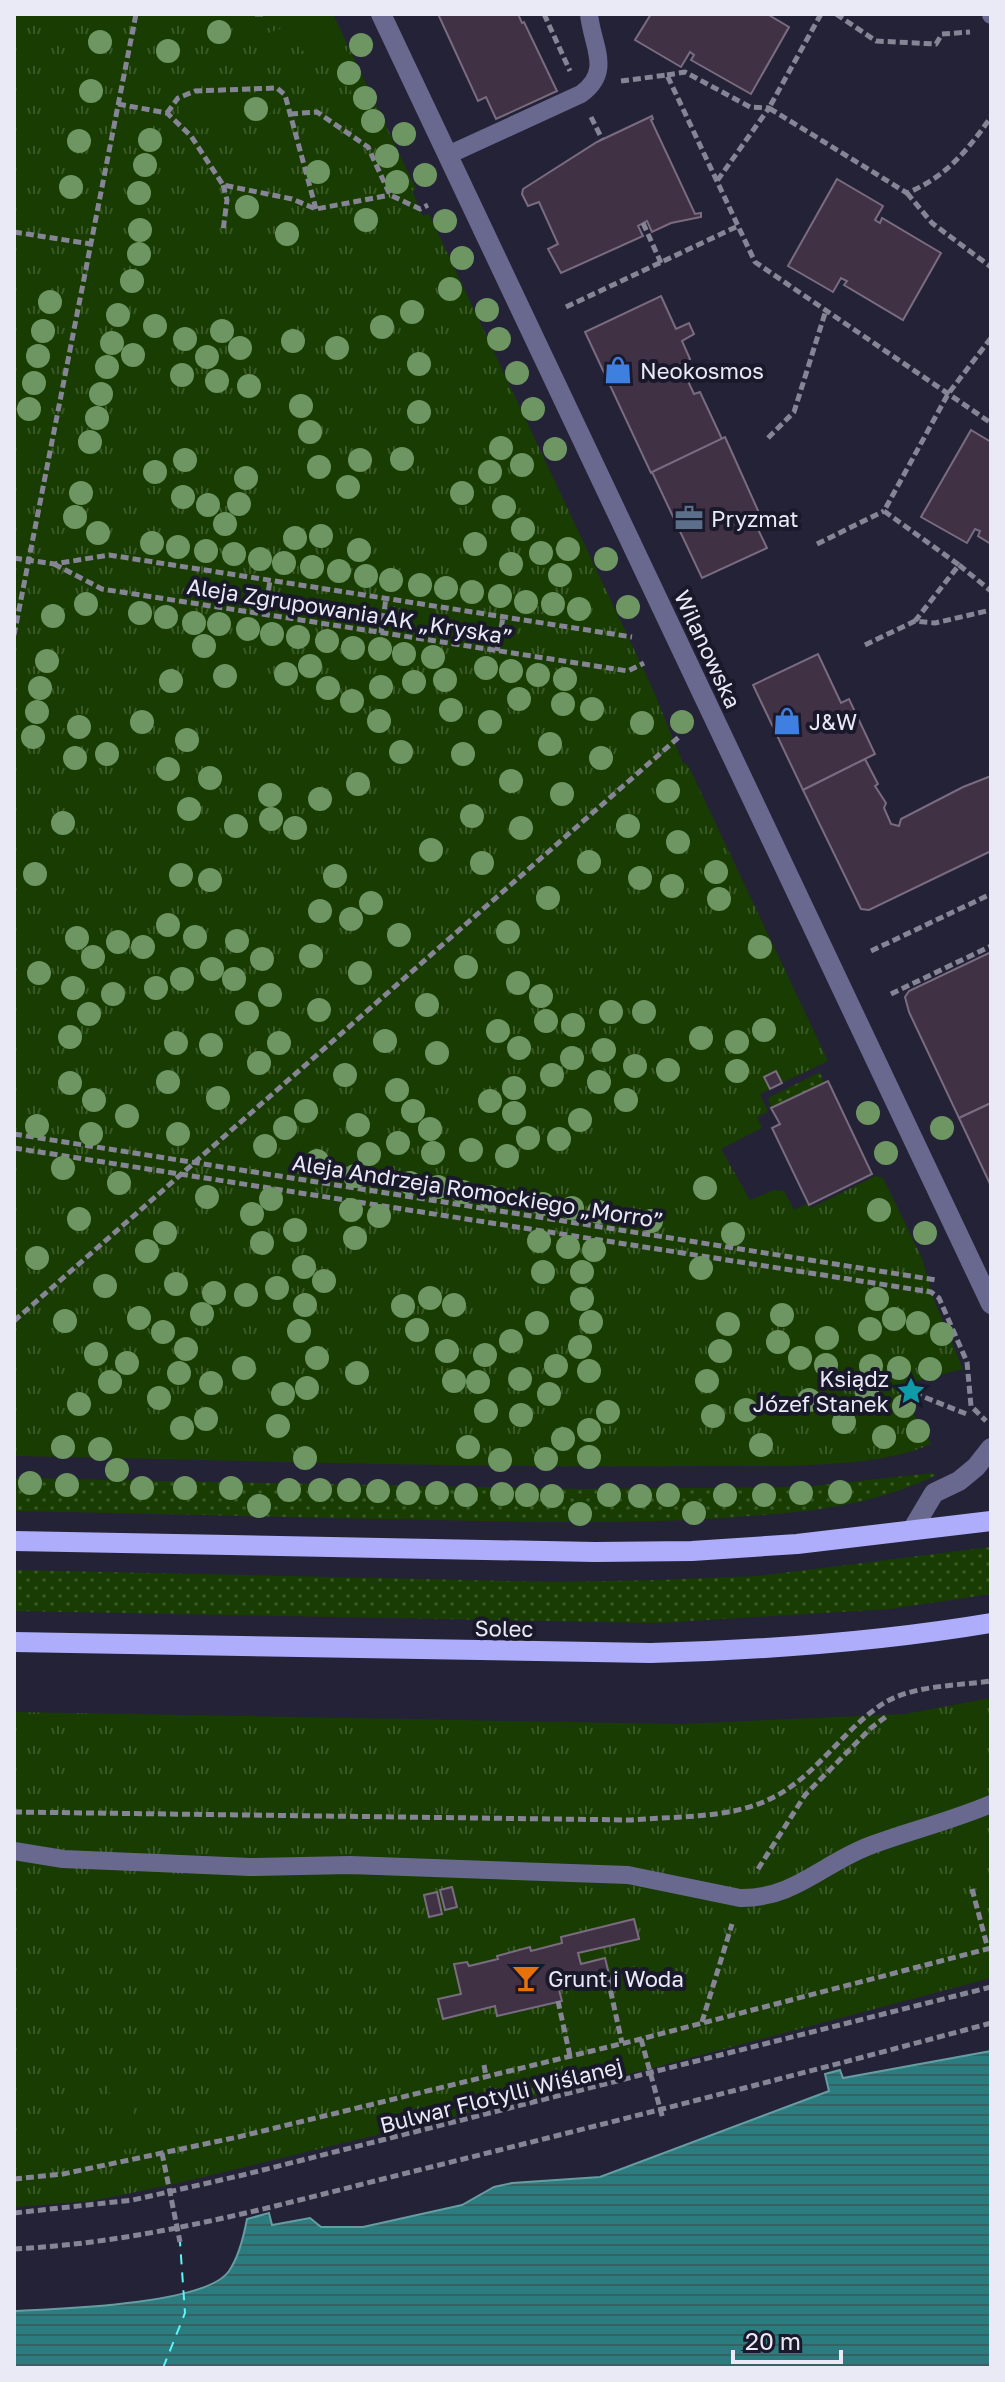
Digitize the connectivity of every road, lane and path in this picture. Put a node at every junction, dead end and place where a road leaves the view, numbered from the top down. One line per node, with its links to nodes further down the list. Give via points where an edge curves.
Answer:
1 (136, 14): 11 (path)
2 (255, 14): 3 (path)
3 (265, 14)
4 (381, 14): 16 (street, Wilanowska)
5 (589, 14): 10 (lane, via 600,65)
6 (821, 14): 12 (path)
7 (836, 14): 8 (path, via 876,41 936,44 942,34)
8 (979, 31)
9 (667, 75): 10 (path); 12 (path, via 685,72 750,107); 17 (path)
10 (593, 86): 16 (lane)
11 (118, 104): 13 (path); 27 (path)
12 (769, 108): 17 (path); 19 (path)
13 (167, 113): 14 (path, via 178,98 195,91 277,88 285,95); 18 (path, via 191,136)
14 (290, 114): 20 (path, via 317,112 368,147); 22 (path)
15 (991, 117): 19 (path, via 949,167 930,184)
16 (448, 155): 65 (street, Wilanowska)
17 (717, 181): 24 (path)
18 (223, 185): 22 (path); 25 (path)
19 (907, 193): 29 (path, via 932,223)
20 (390, 195): 21 (path, via 420,209); 22 (path)
21 (428, 205)
22 (316, 209)
23 (643, 223): 28 (path)
24 (738, 226): 28 (path); 31 (path, via 755,262)
25 (223, 231)
26 (14, 232): 27 (path)
27 (91, 244): 39 (path)
28 (661, 263): 30 (path)
29 (991, 267)
30 (566, 307)
31 (826, 310): 33 (path); 35 (path, via 794,412)
32 (991, 338): 33 (path)
33 (948, 394): 34 (path); 36 (path)
34 (991, 423)
35 (768, 438)
36 (884, 511): 37 (path); 41 (path)
37 (817, 544)
38 (14, 558): 39 (path, Aleja Zgrupowania AK „Kryska”)
39 (29, 560): 40 (path, Aleja Zgrupowania AK „Kryska”); 50 (path)
40 (54, 564): 42 (path, Aleja Zgrupowania AK „Kryska”, via 109,555); 46 (path, Aleja Zgrupowania AK „Kryska”, via 102,589)
41 (959, 565): 43 (path); 48 (path)
42 (270, 580): 44 (path, Aleja Zgrupowania AK „Kryska”); 46 (path)
43 (991, 591)
44 (386, 598): 47 (path, Aleja Zgrupowania AK „Kryska”); 49 (path)
45 (991, 610): 48 (path, via 935,623)
46 (265, 614): 49 (path, Aleja Zgrupowania AK „Kryska”)
47 (503, 617): 51 (path, Aleja Zgrupowania AK „Kryska”); 53 (path)
48 (915, 621): 52 (path)
49 (381, 633): 53 (path, Aleja Zgrupowania AK „Kryska”)
50 (14, 635)
51 (632, 637)
52 (865, 645)
53 (497, 651): 54 (path, Aleja Zgrupowania AK „Kryska”, via 628,671)
54 (644, 663)
55 (679, 737): 62 (path)
56 (991, 894): 58 (path)
57 (991, 946): 59 (path)
58 (871, 951)
59 (891, 994)
60 (14, 1134): 62 (path, Aleja Andrzeja Romockiego „Morro”)
61 (14, 1148): 63 (path)
62 (193, 1163): 63 (path); 64 (path, Aleja Andrzeja Romockiego „Morro”)
63 (180, 1173): 66 (path); 69 (path, via 931,1292 939,1298 963,1350 969,1402)
64 (936, 1280)
65 (991, 1304)
66 (14, 1321)
67 (914, 1393): 68 (path)
68 (969, 1415)
69 (984, 1420)
70 (991, 1448): 72 (street, via 959,1481 934,1493)
71 (991, 1521): 72 (main road)
72 (912, 1530): 73 (main road, via 797,1544 647,1552)
73 (14, 1541)
74 (991, 1623): 75 (main road, Solec, via 861,1641 651,1653)
75 (14, 1642)
76 (991, 1681): 79 (path, via 913,1693 879,1705 784,1791 751,1806 715,1813 616,1820)
77 (888, 1715): 82 (path, via 805,1795)
78 (991, 1804): 82 (lane, via 866,1847 774,1895)
79 (14, 1812)
80 (14, 1851): 82 (lane, via 63,1859 250,1867 350,1865 628,1875)
81 (972, 1889): 83 (path)
82 (740, 1898): 87 (path)
83 (990, 1949): 87 (path)
84 (608, 1979): 90 (path)
85 (991, 1987): 93 (path, Bulwar Flotylli Wiślanej)
86 (558, 2001): 91 (path)
87 (702, 2023): 89 (path)
88 (991, 2023): 95 (path)
89 (641, 2039): 90 (path); 93 (path)
90 (622, 2043): 91 (path)
91 (570, 2056): 94 (path)
92 (484, 2065): 94 (path)
93 (651, 2074): 95 (path); 99 (path, Bulwar Flotylli Wiślanej)
94 (486, 2076): 97 (path)
95 (661, 2110): 96 (path); 101 (path)
96 (663, 2119)
97 (162, 2153): 98 (path); 99 (path)
98 (14, 2179)
99 (171, 2192): 100 (path, Bulwar Flotylli Wiślanej); 101 (path)
100 (14, 2213)
101 (178, 2228): 102 (path); 103 (path)
102 (180, 2242)
103 (14, 2249)

